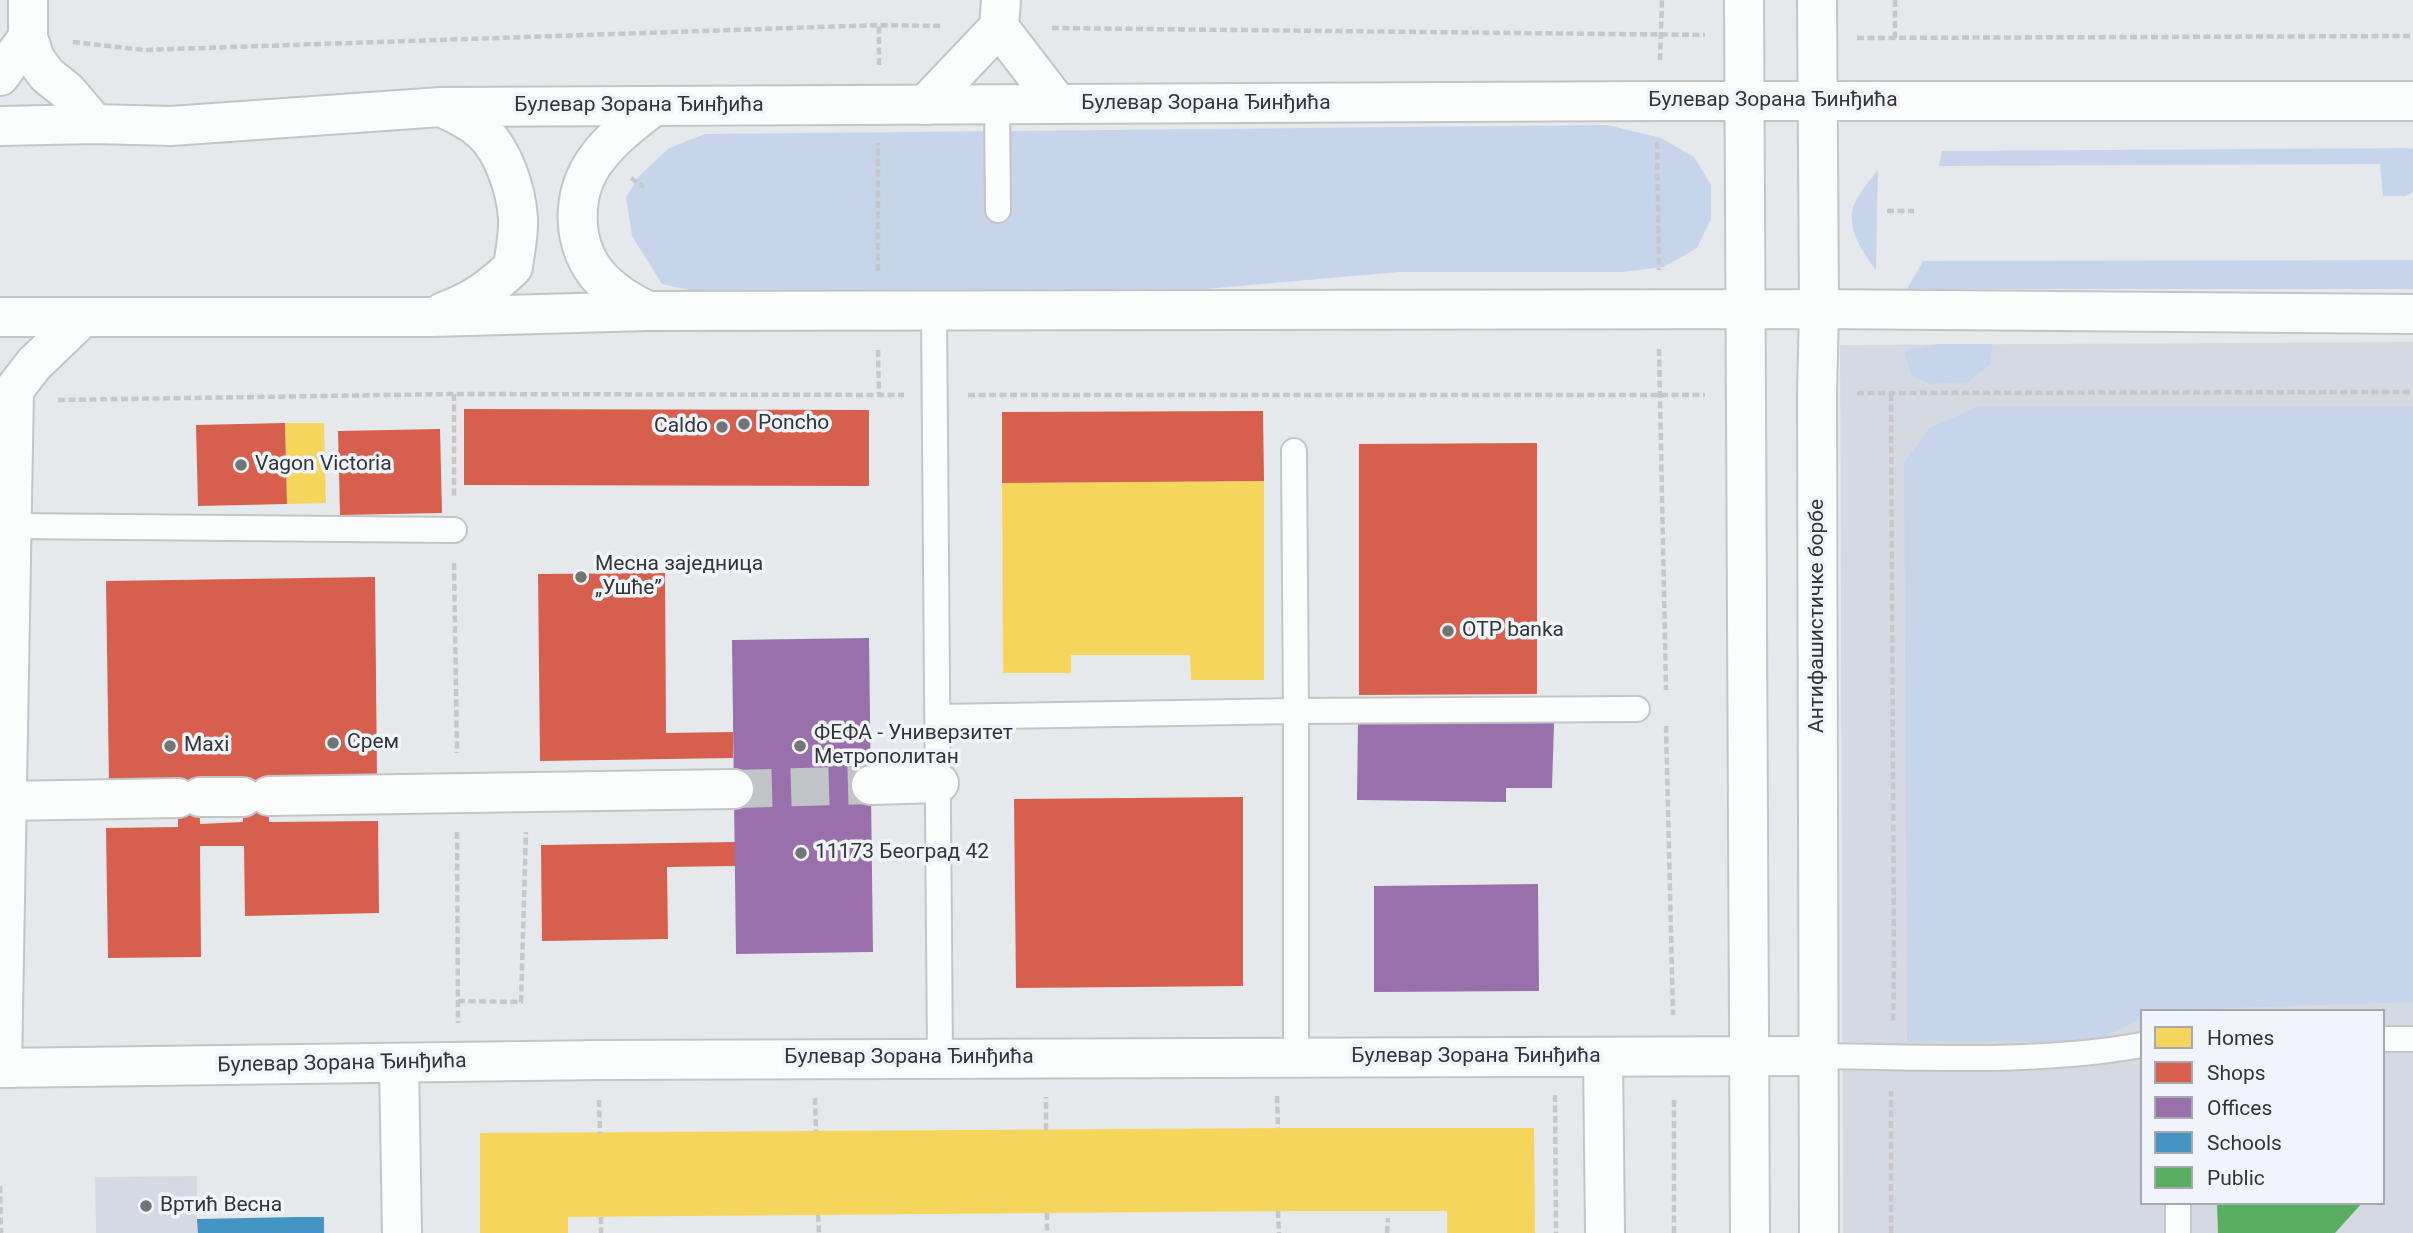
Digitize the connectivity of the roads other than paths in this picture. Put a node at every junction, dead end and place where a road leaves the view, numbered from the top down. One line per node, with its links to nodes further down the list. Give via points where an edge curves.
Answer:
1 (1744, 0): 6 (street)
2 (1816, 0): 7 (street, Антифашистичке борбе)
3 (1000, 14): 10 (street); 11 (street)
4 (28, 18): 5 (street); 14 (street, via 35,59)
5 (0, 76)
6 (1743, 101): 7 (street, Булевар Зорана Ђинђића); 10 (street, Булевар Зорана Ђинђића); 17 (street)
7 (1818, 102): 8 (street, Булевар Зорана Ђинђића); 18 (street, Антифашистичке борбе)
8 (2413, 102)
9 (997, 104): 10 (street, Булевар Зорана Ђинђића); 11 (street, Булевар Зорана Ђинђића); 16 (lane)
10 (1058, 104)
11 (925, 105): 12 (street, Булевар Зорана Ђинђића)
12 (654, 106): 13 (street, Булевар Зорана Ђинђића); 19 (street, via 597,157 580,187 576,221 588,262 601,280 623,299)
13 (441, 107): 14 (street, Булевар Зорана Ђинђића, via 171,126); 24 (street, via 484,133 496,150 511,181 519,219 513,267 469,302)
14 (95, 124): 15 (street, Булевар Зорана Ђинђића)
15 (0, 126)
16 (998, 210)
17 (1746, 309): 18 (street); 20 (street); 40 (street)
18 (1819, 309): 21 (street); 41 (street, Антифашистичке борбе)
19 (648, 311): 20 (street); 24 (street)
20 (934, 311): 32 (lane)
21 (2413, 314)
22 (0, 317): 23 (street)
23 (83, 317): 24 (street); 25 (street)
24 (432, 317)
25 (9, 386): 27 (street)
26 (1294, 451): 31 (lane)
27 (10, 526): 28 (lane); 29 (street)
28 (454, 530)
29 (5, 622): 36 (street)
30 (1637, 709): 31 (lane)
31 (1296, 711): 32 (lane); 42 (lane)
32 (939, 717): 33 (lane)
33 (939, 783): 34 (street); 44 (lane)
34 (871, 785)
35 (734, 789): 36 (street)
36 (6, 801): 46 (street)
37 (2385, 1039): 38 (lane)
38 (2413, 1039)
39 (2140, 1045): 41 (lane, via 2017,1058)
40 (1750, 1056): 41 (street, Булевар Зорана Ђинђића); 43 (street, Булевар Зорана Ђинђића); 50 (street)
41 (1818, 1056): 51 (street, Антифашистичке борбе)
42 (1297, 1057): 43 (street, Булевар Зорана Ђинђића); 44 (street, Булевар Зорана Ђинђића)
43 (1603, 1057): 49 (street)
44 (940, 1058): 45 (street, Булевар Зорана Ђинђића)
45 (399, 1063): 46 (street, Булевар Зорана Ђинђића); 48 (street)
46 (1, 1068)
47 (2178, 1205): 52 (lane)
48 (402, 1233)
49 (1605, 1233)
50 (1750, 1233)
51 (1819, 1233)
52 (2178, 1233)

